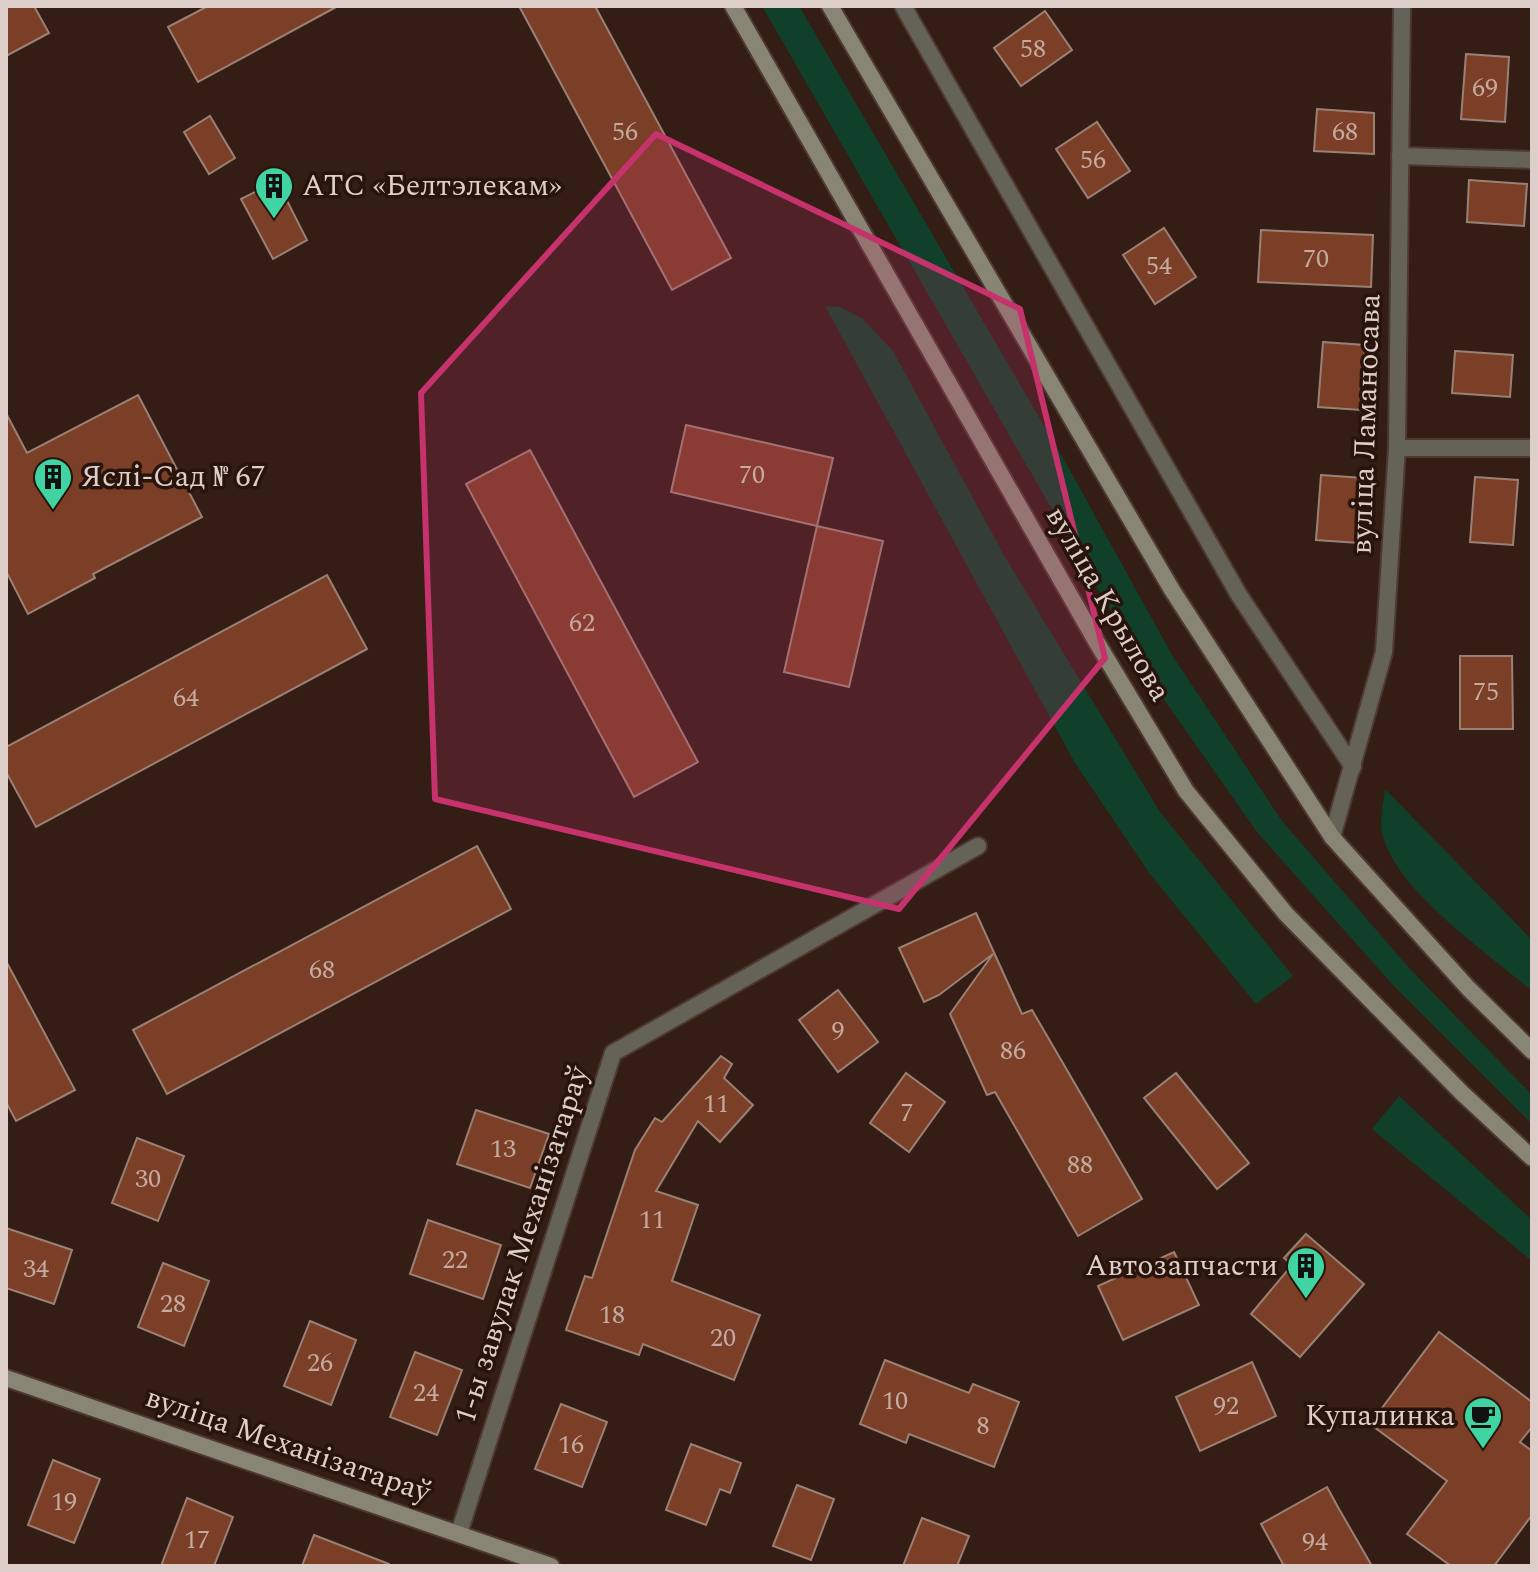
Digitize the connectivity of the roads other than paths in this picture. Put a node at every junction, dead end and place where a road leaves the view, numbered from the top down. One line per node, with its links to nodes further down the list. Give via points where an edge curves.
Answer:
1 (733, 6): 13 (main road, вуліца Крылова, via 1186,791 1286,914)
2 (830, 6): 10 (main road, вуліца Крылова, via 1172,590)
3 (903, 6): 9 (street, via 1239,595)
4 (1402, 6): 5 (street, вуліца Ламаносава)
5 (1400, 156): 6 (street); 7 (street, вуліца Ламаносава)
6 (1532, 160)
7 (1397, 448): 8 (street); 9 (street, вуліца Ламаносава, via 1384,652)
8 (1532, 448)
9 (1353, 767): 10 (street, вуліца Ламаносава)
10 (1332, 837): 12 (main road, вуліца Крылова)
11 (978, 846): 15 (street, 1-ы завулак Механізатараў, via 613,1053)
12 (1532, 1051)
13 (1532, 1158)
14 (6, 1378): 15 (main road, вуліца Механізатараў)
15 (459, 1533): 16 (main road, вуліца Механізатараў)
16 (551, 1566)

